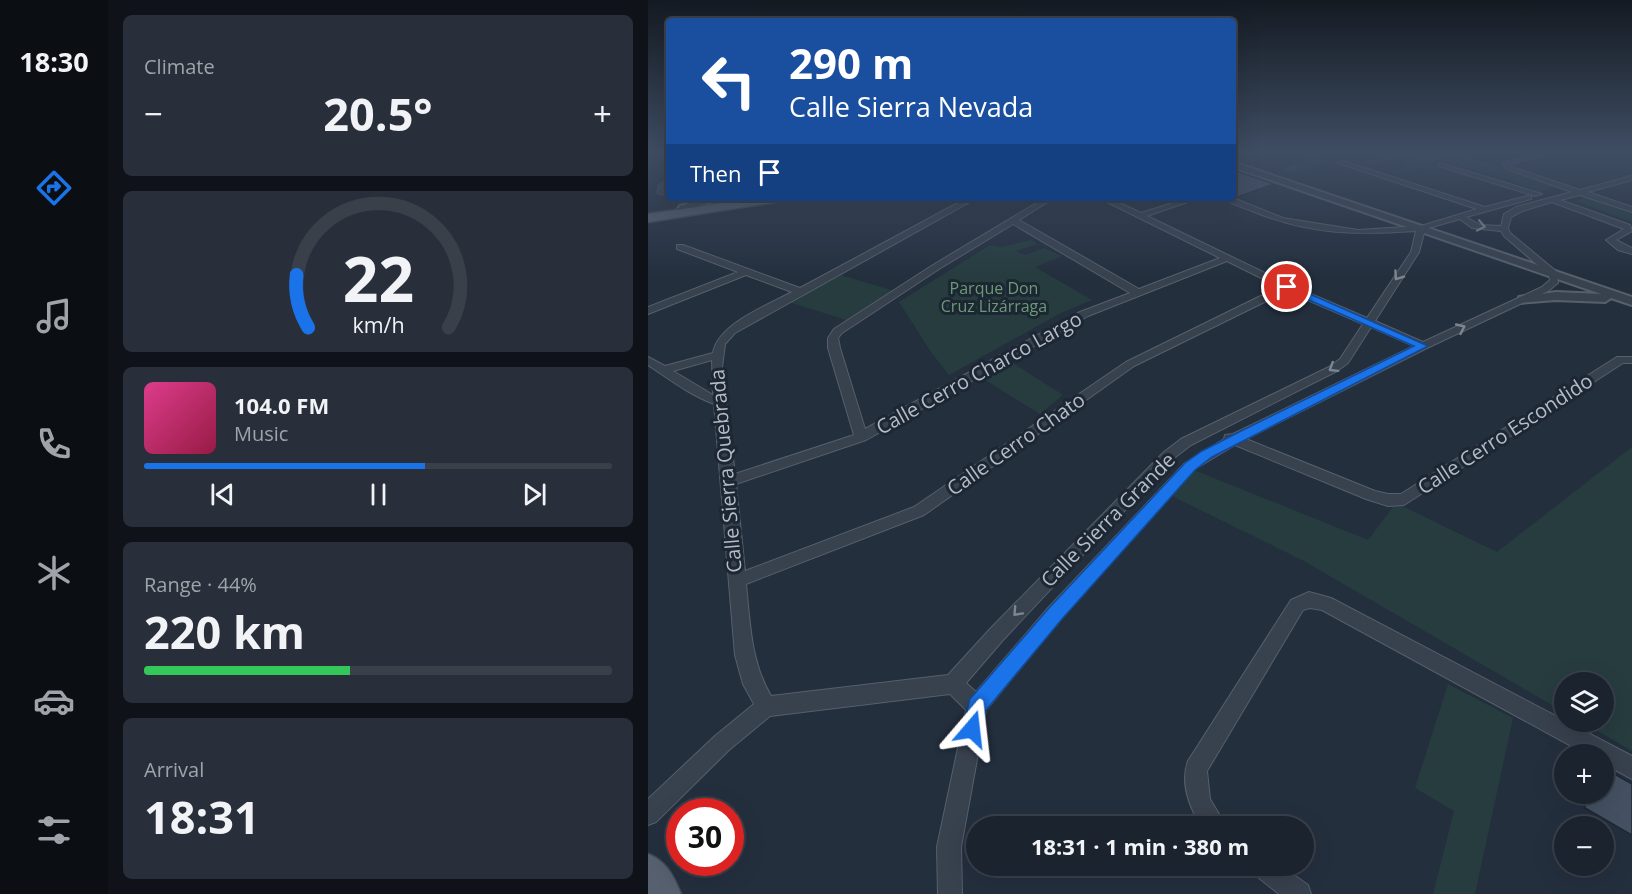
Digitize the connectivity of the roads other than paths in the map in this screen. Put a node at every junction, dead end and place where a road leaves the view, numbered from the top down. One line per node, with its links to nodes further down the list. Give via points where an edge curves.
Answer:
1 (1322, 193): 27 (street)
2 (1332, 193): 27 (street)
3 (1434, 193): 18 (street)
4 (1534, 193): 8 (street)
5 (1543, 193): 8 (street)
6 (1578, 193): 9 (street)
7 (1582, 193): 20 (street)
8 (1538, 194): 18 (street)
9 (1553, 200): 24 (street); 30 (street, via 1627,227 1629,230 1610,240)
10 (707, 201): 19 (street)
11 (724, 201): 19 (main road)
12 (757, 201): 19 (main road)
13 (967, 201): 36 (street, Calle Sierra Quebrada)
14 (1045, 201): 26 (street)
15 (1108, 201): 22 (street)
16 (1186, 201): 22 (street)
17 (1234, 201): 27 (street, via 1281,220 1315,227 1358,232)
18 (1484, 209): 23 (street); 24 (street)
19 (682, 210): 21 (main road); 25 (main road)
20 (1632, 210)
21 (648, 213)
22 (1141, 216): 31 (street)
23 (1461, 216): 27 (street); 28 (street, one-way to 28, via 1477,227)
24 (1507, 216): 28 (street)
25 (648, 218)
26 (1013, 220): 37 (street); 50 (street, via 849,322 833,338)
27 (1426, 226): 32 (street); 34 (street); 42 (street, Calle Sierra Grande, one-way to 42, via 1415,252)
28 (1504, 228): 32 (street, via 1513,242)
29 (680, 247): 33 (street)
30 (1632, 251)
31 (1228, 258): 35 (street); 37 (street, Calle Cerro Charco Largo)
32 (1541, 262): 34 (street); 38 (street)
33 (745, 272): 36 (street); 41 (street)
34 (1554, 273): 39 (street, Calle Sierra Grande, via 1555,280); 40 (street)
35 (1287, 287): 42 (street); 53 (street, Calle Cerro Chato, via 1130,363 919,511)
36 (798, 291): 44 (street, Calle Sierra Quebrada, via 731,331)
37 (1138, 293): 50 (street, Calle Cerro Charco Largo, via 1084,314)
38 (1632, 293)
39 (1523, 300): 40 (street, via 1585,296); 43 (street, Calle Sierra Grande, one-way to 39)
40 (1632, 302)
41 (648, 311)
42 (1369, 323): 43 (street); 49 (street, Calle Sierra Grande, one-way to 49, via 1344,361 1333,369)
43 (1423, 346): 51 (street, Calle Sierra Grande)
44 (717, 355): 47 (street); 48 (street, Calle Sierra Quebrada)
45 (648, 360): 47 (street)
46 (1630, 360): 51 (street, Calle Cerro Escondido, via 1621,359 1404,499 1371,495)
47 (662, 370): 48 (street)
48 (718, 401): 52 (street, Calle Sierra Quebrada)
49 (1212, 430): 51 (street, Calle Cerro Escondido); 54 (street, Calle Sierra Grande, one-way to 54, via 1169,455)
50 (861, 437): 52 (street, Calle Cerro Charco Largo)
51 (1235, 440): 55 (street, Calle Sierra Grande, via 1190,466 1055,613)
52 (729, 481): 53 (street, Calle Sierra Quebrada)
53 (736, 581): 56 (street, Calle Sierra Quebrada, via 744,655 753,684)
54 (953, 684): 55 (street); 56 (street)
55 (977, 706): 63 (street, via 950,847)
56 (766, 707): 58 (street)
57 (1632, 768): 59 (street, via 1324,603 1309,600 1297,605 1196,769 1201,809)
58 (648, 814)
59 (1207, 816)
60 (648, 873): 62 (main road)
61 (1275, 876): 64 (street)
62 (662, 894)
63 (950, 894)
64 (1299, 894)

